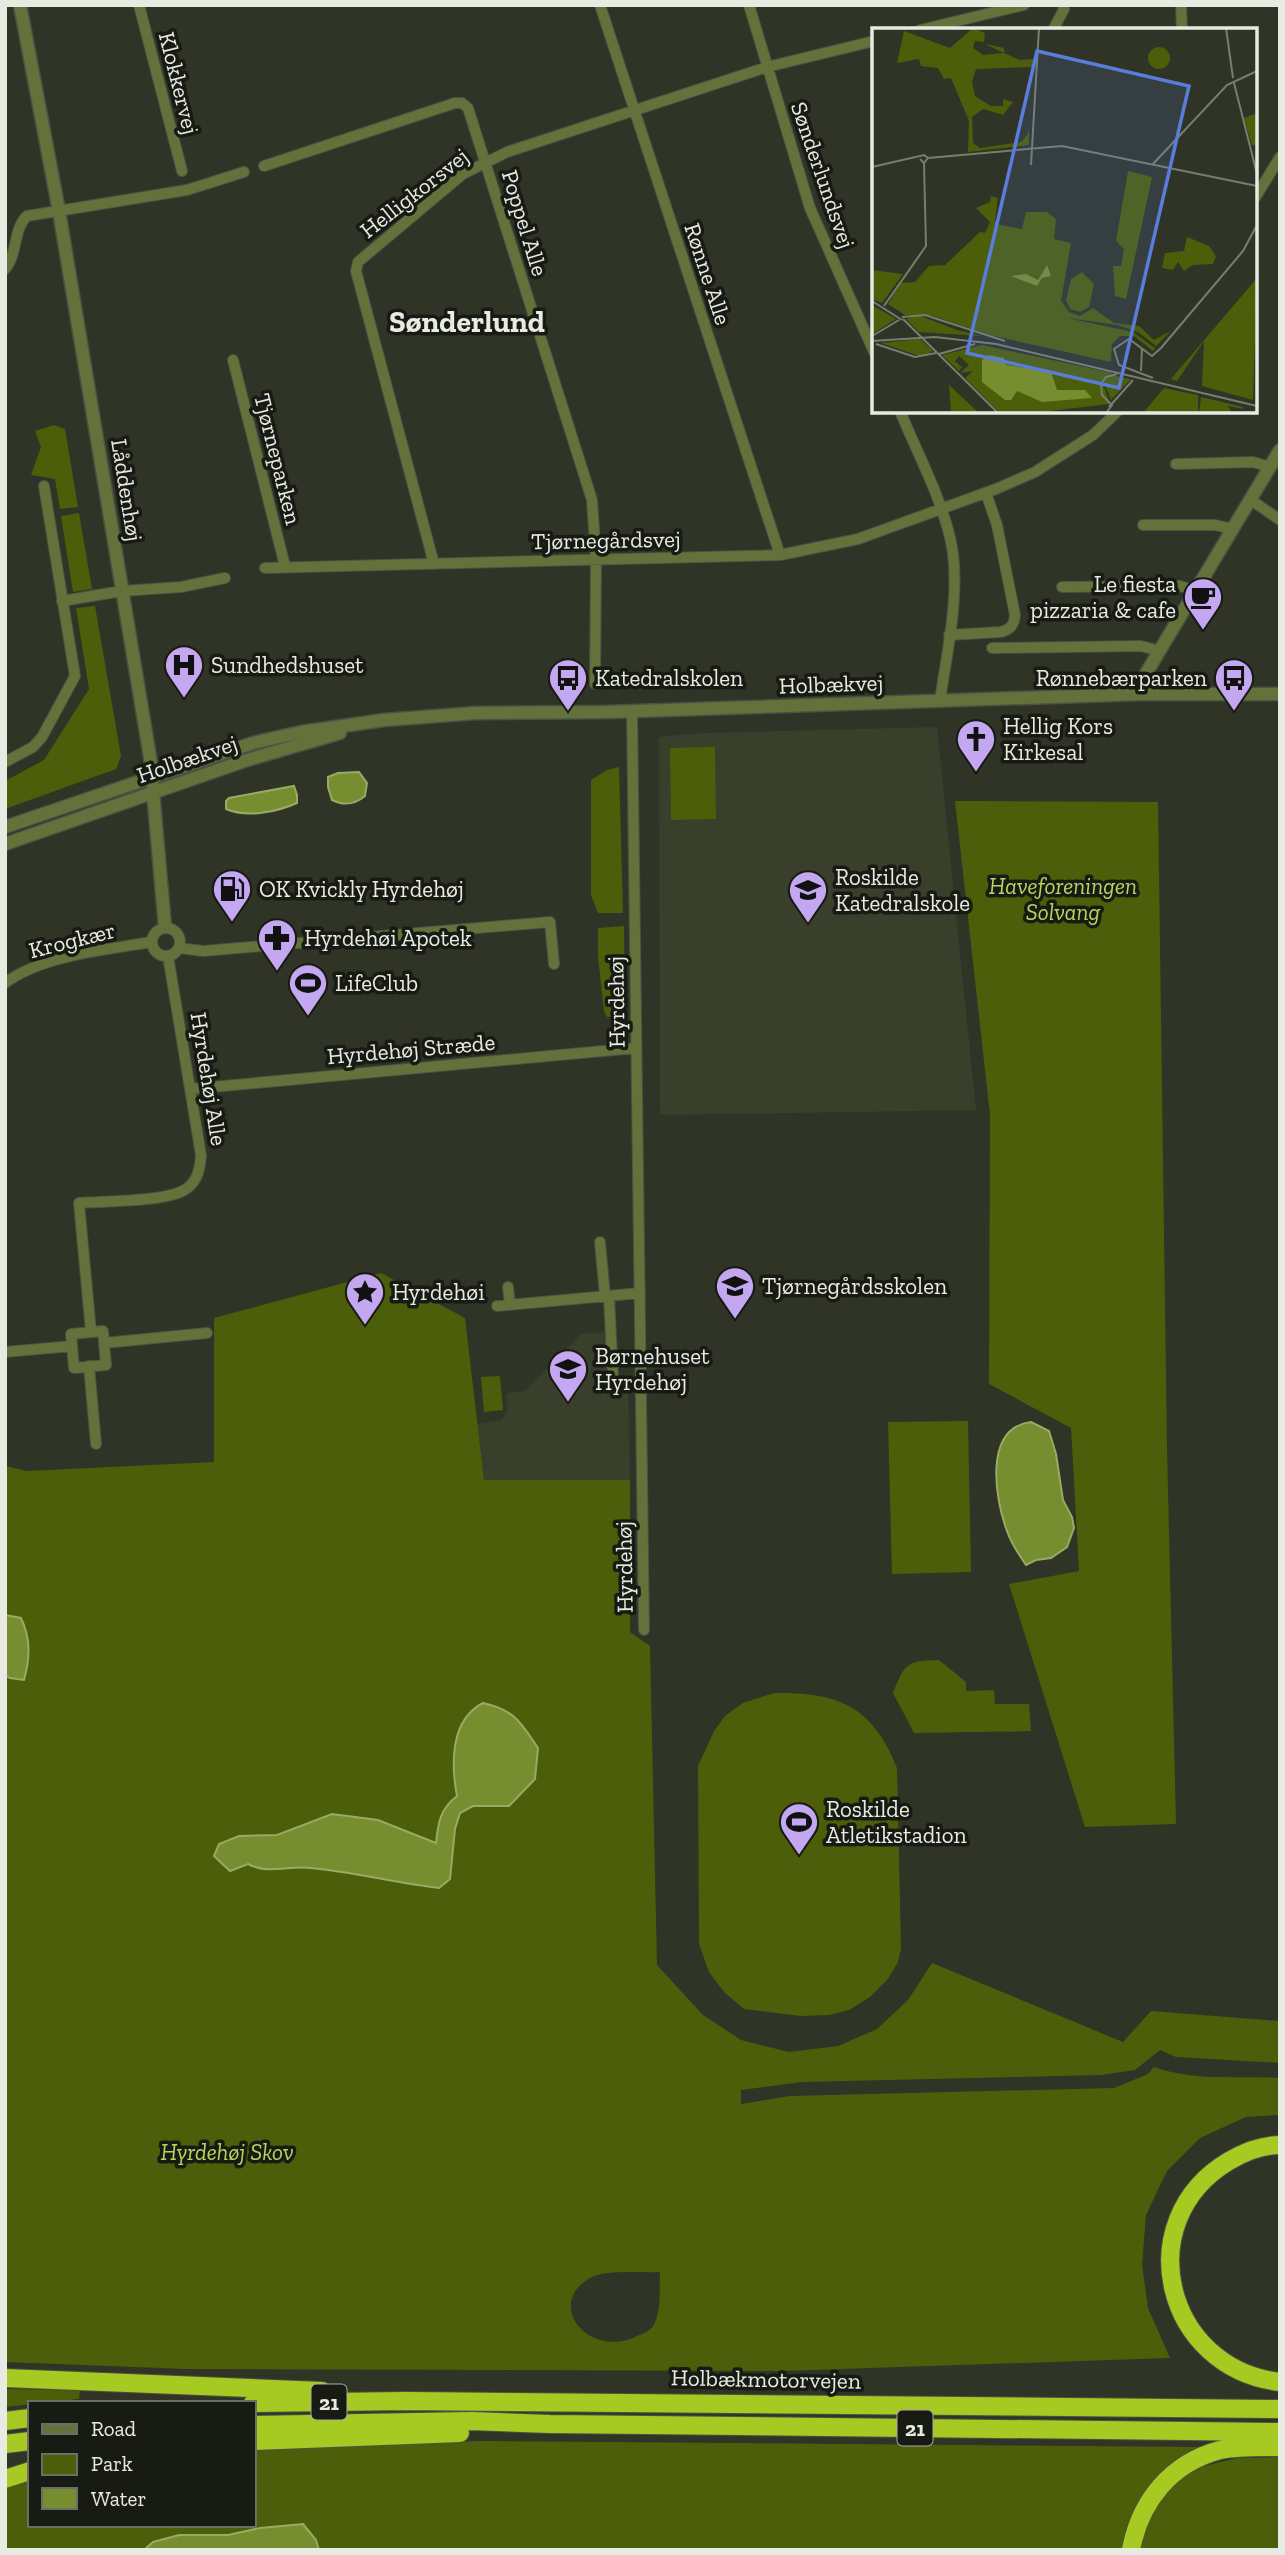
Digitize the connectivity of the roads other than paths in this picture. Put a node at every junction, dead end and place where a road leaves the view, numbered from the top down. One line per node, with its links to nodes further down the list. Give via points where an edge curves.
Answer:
1 (20, 5): 20 (street, Låddenhøj)
2 (139, 5): 17 (street, Klokkervej)
3 (600, 5): 13 (street, Rønne Alle)
4 (749, 5): 12 (street, Sønderlundsvej)
5 (1024, 5): 8 (street)
6 (1063, 5): 9 (street)
7 (1181, 5): 10 (street)
8 (928, 28)
9 (1054, 28)
10 (1182, 28)
11 (872, 41): 12 (street, Helligkorsvej)
12 (767, 67): 13 (street, Helligkorsvej); 22 (street, Sønderlundsvej, via 815,221)
13 (634, 109): 15 (street, Helligkorsvej); 36 (street, Rønne Alle)
14 (1280, 157): 19 (street)
15 (486, 162): 16 (street, Poppel Alle, via 468,108 455,103); 37 (street, Poppel Alle, via 592,500); 38 (street, Helligkorsvej, via 436,194 356,266)
16 (264, 166)
17 (182, 171)
18 (244, 172): 20 (street, via 187,190)
19 (1257, 195)
20 (59, 211): 21 (street, via 22,220 13,258); 43 (street, Låddenhøj)
21 (5, 269)
22 (872, 348)
23 (233, 360): 39 (street, Tjørneparken)
24 (901, 413): 32 (street)
25 (1116, 413): 30 (street, Tjørnegårdsvej, via 1093,435 1035,472)
26 (1280, 450): 28 (street)
27 (1176, 464): 28 (street, via 1253,462)
28 (1270, 467): 31 (street)
29 (44, 486): 45 (street)
30 (986, 493): 32 (street, Tjørnegårdsvej); 46 (street, via 1001,542 1014,623 1001,632)
31 (1251, 500): 33 (street); 35 (street)
32 (941, 510): 36 (street, Tjørnegårdsvej, via 858,539); 46 (street, via 954,560)
33 (1280, 520)
34 (1143, 525): 35 (street)
35 (1233, 529): 44 (street)
36 (780, 555): 37 (street, Tjørnegårdsvej)
37 (596, 559): 38 (street, Tjørnegårdsvej); 49 (street, Poppel Alle)
38 (434, 564): 39 (street, Tjørnegårdsvej)
39 (285, 566): 40 (street, Tjørnegårdsvej)
40 (265, 568)
41 (225, 578): 43 (street)
42 (1062, 587): 44 (street, via 1180,586)
43 (122, 591): 45 (street); 56 (street, Låddenhøj)
44 (1196, 591): 48 (street)
45 (62, 601): 55 (street, via 75,676 42,737)
46 (950, 635): 52 (street)
47 (992, 648): 48 (street, via 1141,646)
48 (1160, 650): 50 (street, via 1142,680)
49 (595, 684)
50 (1140, 694): 51 (street, Holbækvej); 52 (street, Holbækvej)
51 (1280, 694)
52 (940, 701): 53 (street, Holbækvej)
53 (632, 710): 54 (street, Holbækvej); 66 (street, Hyrdehøj)
54 (384, 720): 56 (street, Holbækvej, via 258,742); 57 (street, Holbækvej)
55 (5, 762)
56 (152, 776): 57 (street, Låddenhøj); 58 (street, Holbækvej)
57 (153, 792): 59 (street, Holbækvej); 60 (street)
58 (5, 827)
59 (5, 844)
60 (165, 927): 61 (street, via 155,932); 62 (street, via 178,934)
61 (151, 942): 63 (street, via 155,951); 65 (street, Krogkær, via 51,963)
62 (179, 948): 63 (street); 64 (street, via 203,951 550,922)
63 (168, 956): 67 (street, Hyrdehøj Alle)
64 (554, 964)
65 (5, 983)
66 (636, 1048): 67 (street, Hyrdehøj Stræde); 70 (street, Hyrdehøj)
67 (190, 1089): 74 (street, Hyrdehøj Alle, via 201,1155 194,1181 171,1195 79,1203)
68 (600, 1242): 71 (street)
69 (508, 1287): 72 (street)
70 (640, 1293): 71 (street); 82 (street, Hyrdehøj)
71 (607, 1296): 72 (street); 80 (street)
72 (510, 1305): 73 (street)
73 (497, 1306)
74 (91, 1332): 76 (street, via 103,1331); 77 (street, via 71,1334)
75 (207, 1334): 76 (street)
76 (104, 1343): 79 (street, via 106,1364)
77 (72, 1346): 78 (street); 79 (street, via 75,1368)
78 (5, 1352)
79 (89, 1366): 81 (street)
80 (613, 1378)
81 (96, 1444)
82 (644, 1630)
83 (1280, 2145): 85 (highway, via 1241,2154 1215,2169 1193,2191 1175,2228 1170,2279 1178,2309 1193,2335 1215,2357 1241,2373)
84 (5, 2378): 86 (highway, via 335,2391)
85 (1280, 2382)
86 (405, 2401): 87 (highway, Holbækmotorvejen / 21); 88 (highway, Holbækmotorvejen / 21)
87 (256, 2403)
88 (1280, 2409)
89 (28, 2418): 90 (highway)
90 (5, 2421)
91 (550, 2424): 92 (highway, Holbækmotorvejen / 21); 93 (highway, Holbækmotorvejen / 21); 95 (highway, via 463,2433)
92 (256, 2425)
93 (1280, 2432)
94 (28, 2441): 96 (highway)
95 (256, 2441)
96 (5, 2444)
97 (1280, 2447): 100 (highway, via 1222,2450 1177,2470 1144,2508)
98 (28, 2472): 99 (highway)
99 (5, 2479)
100 (1131, 2550)

